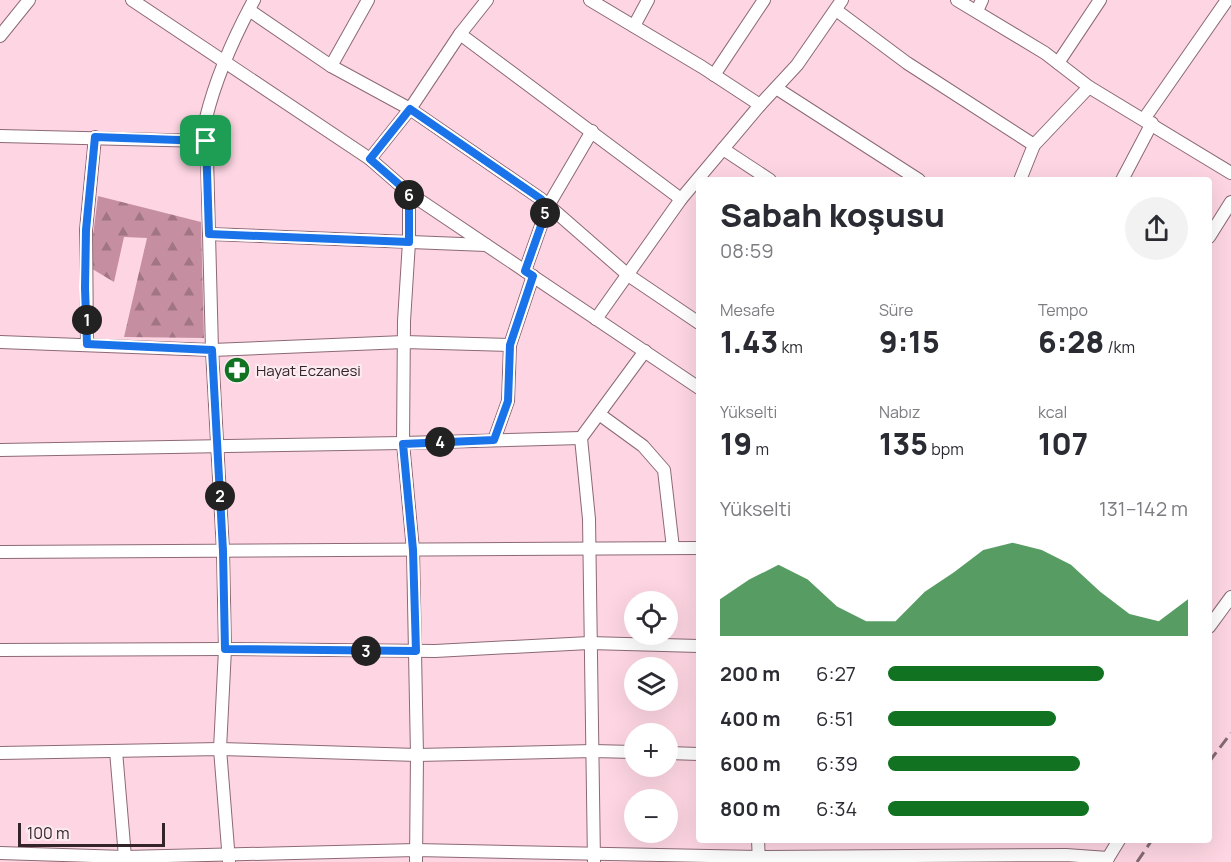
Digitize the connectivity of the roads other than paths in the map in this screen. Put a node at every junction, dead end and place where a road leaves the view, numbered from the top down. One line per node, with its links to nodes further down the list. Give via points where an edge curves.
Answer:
1 (30, 0): 17 (street)
2 (132, 0): 13 (street)
3 (368, 0): 20 (street)
4 (487, 0): 16 (street)
5 (590, 0): 15 (street)
6 (648, 0): 15 (street)
7 (764, 0): 21 (street)
8 (957, 0): 14 (street)
9 (1100, 0): 19 (street)
10 (1227, 0): 26 (street)
11 (252, 5): 18 (street); 20 (street)
12 (839, 5): 23 (street); 31 (street, via 907,63)
13 (152, 6): 18 (street)
14 (979, 6): 19 (street)
15 (634, 26): 21 (street)
16 (460, 34): 25 (street); 27 (street)
17 (0, 36)
18 (225, 62): 30 (street, via 211,97); 33 (street)
19 (1058, 63): 22 (street)
20 (331, 66): 25 (street)
21 (714, 75): 24 (street)
22 (1089, 87): 26 (street); 31 (street)
23 (776, 88): 24 (street); 37 (street)
24 (760, 105): 32 (street)
25 (410, 109): 33 (street); 44 (street)
26 (1148, 121): 34 (street); 39 (street)
27 (592, 131): 42 (street); 44 (street)
28 (0, 136): 29 (street)
29 (95, 137): 30 (street); 55 (street, via 86,230)
30 (206, 141): 46 (street)
31 (1034, 145): 38 (street)
32 (723, 149): 35 (street); 36 (street)
33 (370, 159): 41 (street)
34 (1231, 173)
35 (700, 177)
36 (765, 177)
37 (914, 177)
38 (1021, 177)
39 (1123, 177)
40 (696, 182): 42 (street)
41 (409, 193): 47 (street); 48 (street)
42 (681, 200): 50 (street)
43 (1231, 202): 45 (street)
44 (548, 206): 49 (street); 50 (street)
45 (1212, 232)
46 (209, 234): 47 (street); 57 (street)
47 (409, 242): 48 (street); 54 (street)
48 (486, 245): 49 (street)
49 (529, 274): 51 (street); 56 (street)
50 (628, 275): 51 (street); 52 (street)
51 (596, 319): 58 (street)
52 (696, 321)
53 (0, 342): 55 (street)
54 (404, 342): 56 (street); 57 (street); 63 (street)
55 (87, 344): 57 (street)
56 (510, 345): 62 (street, via 508,401)
57 (212, 350): 64 (street)
58 (645, 351): 59 (street); 60 (street)
59 (696, 386)
60 (599, 414): 61 (street); 66 (street, via 643,446 664,470)
61 (581, 438): 62 (street); 69 (street)
62 (494, 440): 63 (street)
63 (403, 444): 64 (street); 68 (street)
64 (216, 447): 65 (street); 70 (street)
65 (0, 450)
66 (673, 548): 67 (street); 69 (street)
67 (696, 548)
68 (413, 550): 69 (street); 70 (street); 78 (street)
69 (590, 550): 74 (street)
70 (223, 551): 71 (street); 76 (street)
71 (0, 552)
72 (1231, 597): 73 (street)
73 (1212, 623)
74 (589, 643): 75 (street); 78 (street); 81 (street)
75 (696, 646)
76 (225, 649): 77 (street); 78 (street); 79 (street)
77 (0, 650)
78 (416, 651): 86 (street)
79 (220, 748): 80 (street); 86 (street); 93 (street)
80 (116, 751): 83 (street); 91 (street)
81 (593, 751): 82 (street); 86 (street); 92 (street)
82 (624, 752)
83 (0, 753)
84 (678, 753): 85 (street)
85 (696, 754)
86 (417, 755): 90 (street)
87 (758, 843): 94 (street)
88 (1117, 843): 95 (street)
89 (0, 853): 91 (street)
90 (416, 856): 92 (street); 93 (street)
91 (125, 858): 93 (street)
92 (594, 858): 94 (street)
93 (229, 859)
94 (759, 859): 95 (street, via 1066,855)
95 (1107, 860)

